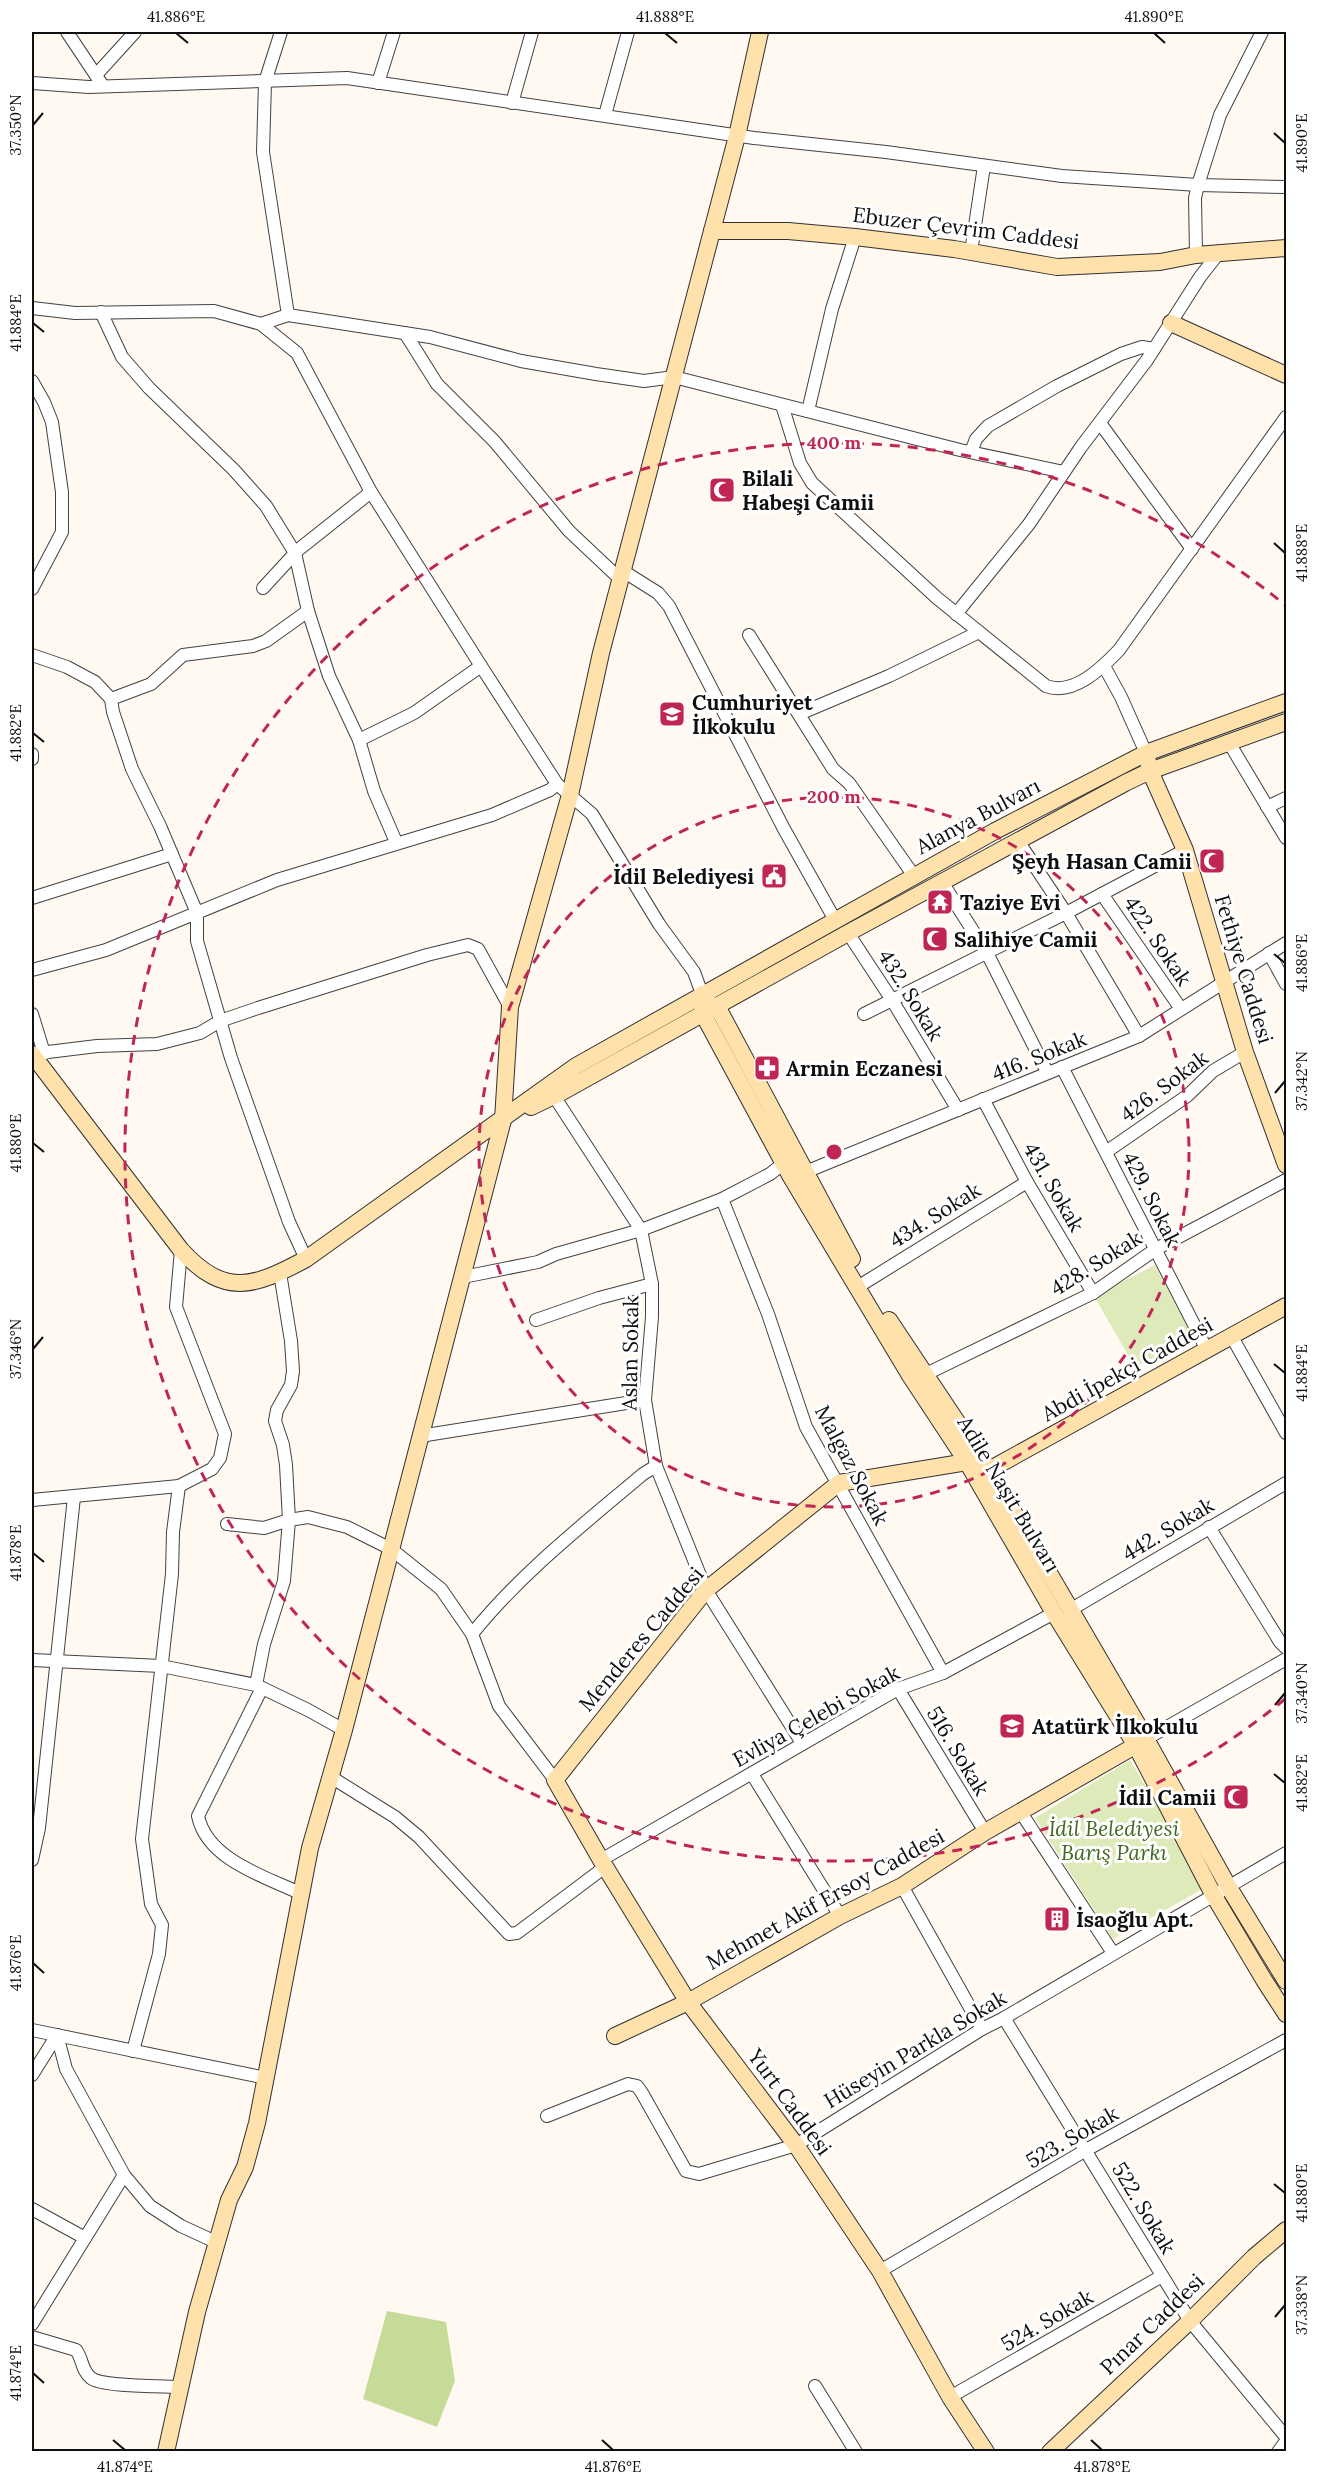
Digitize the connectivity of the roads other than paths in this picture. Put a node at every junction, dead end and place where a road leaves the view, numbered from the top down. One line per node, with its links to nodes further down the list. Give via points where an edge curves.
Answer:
1 (67, 32): 9 (street)
2 (135, 32): 9 (street)
3 (281, 32): 10 (street)
4 (393, 32): 12 (street)
5 (532, 32): 14 (street)
6 (628, 32): 15 (street)
7 (760, 32): 16 (street)
8 (1262, 32): 18 (street, via 1220,115)
9 (96, 75): 13 (street)
10 (264, 82): 12 (street, via 347,78); 13 (street); 28 (street, via 263,152)
11 (32, 83): 13 (street)
12 (378, 83): 14 (street)
13 (104, 86)
14 (512, 103): 15 (street)
15 (605, 115): 16 (street)
16 (737, 136): 17 (street); 20 (street)
17 (984, 166): 18 (street, via 1062,176); 23 (street)
18 (1198, 185): 19 (street); 25 (street)
19 (1287, 188)
20 (712, 231): 21 (street, Ebuzer Çevrim Caddesi, via 788,231); 34 (street)
21 (855, 237): 23 (street, Ebuzer Çevrim Caddesi); 37 (street, via 832,309)
22 (1287, 248): 24 (street, Ebuzer Çevrim Caddesi)
23 (971, 252): 25 (street, Ebuzer Çevrim Caddesi, via 1058,267 1160,262)
24 (1218, 254): 25 (street, Ebuzer Çevrim Caddesi); 29 (street)
25 (1196, 255)
26 (32, 308): 27 (street)
27 (101, 312): 30 (street, via 214,311); 44 (street, via 122,357 266,506)
28 (288, 315): 30 (street); 31 (street)
29 (1171, 323): 32 (street); 33 (street)
30 (261, 324): 42 (street, via 297,353)
31 (405, 333): 34 (street, via 521,361 596,374 644,381); 45 (street, via 437,384 495,442 569,531)
32 (1154, 349): 39 (street); 40 (street, via 1142,347 1120,354 1057,386 988,426)
33 (1287, 375)
34 (674, 377): 36 (street); 45 (street)
35 (32, 381): 47 (street, via 52,422 62,492 62,532)
36 (782, 405): 37 (street); 49 (street, via 800,463 813,483)
37 (808, 411): 40 (street)
38 (1287, 417): 43 (street)
39 (1100, 423): 41 (street); 43 (street)
40 (970, 452): 41 (street)
41 (1064, 472): 49 (street, via 1029,524)
42 (371, 492): 44 (street); 53 (street)
43 (1192, 549): 54 (street)
44 (295, 553): 46 (street); 48 (street)
45 (622, 575): 65 (street); 79 (street, via 658,593 669,606)
46 (263, 588)
47 (32, 589)
48 (308, 611): 55 (street, via 253,646 183,655 151,684); 59 (street, via 329,676)
49 (956, 614): 50 (street)
50 (979, 632): 54 (street, via 1046,686 1057,690 1069,688); 57 (street)
51 (749, 635): 57 (street)
52 (32, 655): 55 (street, via 95,682)
53 (481, 666): 59 (street, via 414,713); 65 (street)
54 (1104, 666): 61 (street)
55 (111, 699): 72 (street, via 132,769)
56 (1287, 702): 61 (street, Alanya Bulvarı)
57 (799, 714): 73 (street, via 833,769 849,783)
58 (1287, 722): 60 (street, Alanya Bulvarı)
59 (358, 740): 70 (street)
60 (1228, 741): 64 (street, Alanya Bulvarı); 67 (street)
61 (1146, 753): 64 (street, Fethiye Caddesi); 73 (street, Alanya Bulvarı)
62 (32, 754): 63 (street)
63 (32, 759)
64 (1150, 771): 69 (street, Alanya Bulvarı); 71 (street, Fethiye Caddesi)
65 (563, 789): 70 (street, via 550,790 492,815); 87 (street, via 592,814 659,924 694,972); 89 (street)
66 (1287, 798): 67 (street)
67 (1267, 807): 68 (street)
68 (1287, 838)
69 (1018, 841): 74 (street, Alanya Bulvarı); 78 (street)
70 (396, 842): 77 (street, via 277,880)
71 (1185, 850): 75 (street); 85 (street, Fethiye Caddesi)
72 (172, 854): 76 (street); 77 (street)
73 (914, 876): 79 (street, Alanya Bulvarı)
74 (942, 882): 80 (street, Alanya Bulvarı); 82 (street)
75 (1102, 894): 78 (street); 90 (street, 422. Sokak)
76 (32, 898)
77 (197, 913): 84 (street, via 106,950); 94 (street, via 197,941)
78 (1066, 913): 82 (street); 95 (street)
79 (835, 920): 87 (street, Alanya Bulvarı)
80 (848, 933): 88 (street, 432. Sokak); 91 (street, Alanya Bulvarı)
81 (1287, 943): 83 (street, 416. Sokak)
82 (987, 953): 88 (street); 99 (street)
83 (1269, 953): 85 (street, 416. Sokak); 86 (street)
84 (32, 970)
85 (1224, 982): 90 (street, 416. Sokak); 96 (street, Fethiye Caddesi)
86 (1287, 984)
87 (702, 994): 91 (street, Adile Naşit Bulvarı); 103 (street, Alanya Bulvarı, via 576,1066)
88 (892, 1000): 93 (street); 102 (street, 432. Sokak)
89 (510, 1007): 94 (street, via 478,949 468,945); 103 (street)
90 (1181, 1009): 95 (street, 416. Sokak)
91 (710, 1010): 100 (street, Alanya Bulvarı); 106 (street, Adile Naşit Bulvarı)
92 (32, 1014): 97 (street)
93 (864, 1014)
94 (220, 1021): 97 (street, via 200,1032 157,1044 97,1046); 113 (street, via 289,1222)
95 (1139, 1036): 98 (street, 416. Sokak)
96 (1245, 1052): 104 (street, 426. Sokak, via 1213,1071 1187,1096); 105 (street, Fethiye Caddesi)
97 (36, 1055): 112 (street)
98 (1062, 1067): 99 (street, 416. Sokak); 104 (street, 429. Sokak)
99 (1047, 1072): 101 (street, 416. Sokak)
100 (554, 1096): 103 (street, Alanya Bulvarı); 110 (street, Aslan Sokak)
101 (983, 1099): 102 (street, 416. Sokak); 108 (street, 431. Sokak)
102 (958, 1110): 106 (street, 416. Sokak, via 919,1128)
103 (503, 1120): 113 (street); 115 (street)
104 (1106, 1152): 111 (street, 429. Sokak)
105 (1287, 1165)
106 (794, 1167): 109 (street, 416. Sokak, via 770,1174); 116 (street, Adile Naşit Bulvarı); 127 (street, Adile Naşit Bulvarı, via 909,1374)
107 (1287, 1180): 111 (street, 428. Sokak)
108 (1027, 1182): 116 (street, 434. Sokak); 118 (street, 431. Sokak)
109 (722, 1199): 110 (street, 416. Sokak); 130 (street, Malgaz Sokak, via 768,1314 806,1427)
110 (641, 1230): 115 (street, 416. Sokak, via 538,1262); 117 (street, Aslan Sokak)
111 (1156, 1249): 118 (street, 428. Sokak); 122 (street, 429. Sokak)
112 (181, 1250): 114 (street, via 198,1269 228,1283 248,1284); 132 (street, via 176,1307 225,1434 220,1458 212,1469)
113 (306, 1258): 114 (street)
114 (280, 1273): 135 (street, via 293,1371 275,1421 286,1465)
115 (463, 1277): 126 (street)
116 (864, 1283): 123 (street, Adile Naşit Bulvarı)
117 (652, 1284): 120 (street); 124 (street, Aslan Sokak)
118 (1093, 1293): 123 (street, 428. Sokak)
119 (1287, 1306): 121 (street, Abdi İpekçi Caddesi)
120 (536, 1320)
121 (1232, 1337): 122 (street, Abdi İpekçi Caddesi); 125 (street)
122 (1207, 1350): 129 (street, Abdi İpekçi Caddesi)
123 (924, 1375): 129 (street, Adile Naşit Bulvarı)
124 (645, 1400): 126 (street); 128 (street, Aslan Sokak)
125 (1287, 1433)
126 (420, 1436): 138 (street)
127 (967, 1462): 130 (street, Menderes Caddesi); 140 (street, Adile Naşit Bulvarı)
128 (656, 1466): 139 (street, Aslan Sokak); 141 (street, via 561,1543)
129 (989, 1470): 140 (street, Adile Naşit Bulvarı)
130 (838, 1483): 139 (street, Menderes Caddesi); 147 (street, Malgaz Sokak)
131 (1287, 1483): 137 (street, 442. Sokak)
132 (179, 1486): 133 (street); 146 (street)
133 (74, 1497): 134 (street); 145 (street)
134 (32, 1500)
135 (289, 1520): 136 (street, via 264,1528); 138 (street, via 308,1517 347,1527); 148 (street, via 284,1581 264,1644)
136 (226, 1524)
137 (1209, 1527): 140 (street, 442. Sokak); 142 (street)
138 (391, 1549): 141 (street, via 441,1589); 150 (street)
139 (706, 1590): 152 (street, Aslan Sokak); 155 (street, Menderes Caddesi)
140 (1062, 1612): 147 (street, Evliya Çelebi Sokak); 151 (street, Adile Naşit Bulvarı)
141 (472, 1634): 155 (street, via 499,1706)
142 (1287, 1648)
143 (1287, 1659): 151 (street)
144 (32, 1660): 145 (street)
145 (56, 1661): 146 (street); 159 (street, via 39,1828)
146 (161, 1666): 148 (street); 177 (street, via 142,1839 151,1904 162,1924 159,1954)
147 (943, 1673): 149 (street, Evliya Çelebi Sokak)
148 (259, 1687): 150 (street); 163 (street, via 198,1816 200,1827 211,1843 235,1862)
149 (898, 1689): 152 (street, Evliya Çelebi Sokak); 157 (street, 516. Sokak)
150 (344, 1730): 154 (street)
151 (1141, 1742): 156 (street, Mehmet Akif Ersoy Caddesi); 162 (street, Adile Naşit Bulvarı); 164 (street, Adile Naşit Bulvarı)
152 (802, 1743): 153 (street, Evliya Çelebi Sokak)
153 (752, 1774): 160 (street, Evliya Çelebi Sokak); 165 (street)
154 (331, 1777): 160 (street, Evliya Çelebi Sokak, via 395,1817 419,1837 509,1934 518,1933); 163 (street, via 310,1848)
155 (555, 1780): 160 (street, Yurt Caddesi)
156 (1020, 1811): 157 (street, Mehmet Akif Ersoy Caddesi); 166 (street)
157 (985, 1832): 161 (street, Mehmet Akif Ersoy Caddesi)
158 (1287, 1853): 162 (street, Hüseyin Parkla Sokak)
159 (32, 1860)
160 (603, 1863): 169 (street, Yurt Caddesi)
161 (902, 1886): 165 (street, Mehmet Akif Ersoy Caddesi); 172 (street)
162 (1228, 1886): 164 (street, Hüseyin Parkla Sokak); 167 (street, Adile Naşit Bulvarı)
163 (302, 1894): 179 (street)
164 (1214, 1896): 166 (street, Hüseyin Parkla Sokak); 170 (street, Adile Naşit Bulvarı)
165 (840, 1916): 169 (street, Mehmet Akif Ersoy Caddesi)
166 (1113, 1953): 171 (street, Hüseyin Parkla Sokak)
167 (1281, 1961): 168 (street, Adile Naşit Bulvarı)
168 (1287, 1981)
169 (688, 2002): 175 (street, Mehmet Akif Ersoy Caddesi); 181 (street, Yurt Caddesi)
170 (1287, 2014)
171 (1004, 2018): 172 (street, Hüseyin Parkla Sokak); 182 (street, 522. Sokak)
172 (982, 2029): 181 (street, Hüseyin Parkla Sokak)
173 (32, 2030): 174 (street)
174 (57, 2035): 177 (street); 178 (street); 183 (street, via 66,2069)
175 (615, 2037)
176 (1287, 2040): 182 (street, 523. Sokak)
177 (133, 2051): 179 (street)
178 (32, 2075)
179 (266, 2078): 187 (street, via 245,2168 229,2200)
180 (547, 2116): 181 (street, Hüseyin Parkla Sokak, via 628,2084 637,2086 642,2093 686,2171 699,2174)
181 (796, 2145): 188 (street, Yurt Caddesi)
182 (1086, 2151): 188 (street, 523. Sokak); 189 (street, 522. Sokak)
183 (124, 2175): 186 (street); 187 (street, via 150,2206)
184 (32, 2209): 186 (street)
185 (1287, 2230): 190 (street, Pınar Caddesi, via 1254,2256)
186 (85, 2238): 191 (street)
187 (218, 2243): 194 (street)
188 (880, 2271): 195 (street, Yurt Caddesi)
189 (1162, 2276): 190 (street, 522. Sokak); 195 (street, 524. Sokak)
190 (1190, 2321): 196 (street, 522. Sokak); 200 (street, Pınar Caddesi)
191 (32, 2324)
192 (32, 2337): 194 (street, via 76,2350 83,2370 98,2382)
193 (815, 2386): 198 (street)
194 (180, 2387): 197 (street)
195 (950, 2397): 199 (street, Yurt Caddesi)
196 (1287, 2439): 201 (street)
197 (166, 2451)
198 (856, 2451)
199 (986, 2451)
200 (1050, 2451)
201 (1278, 2451)

